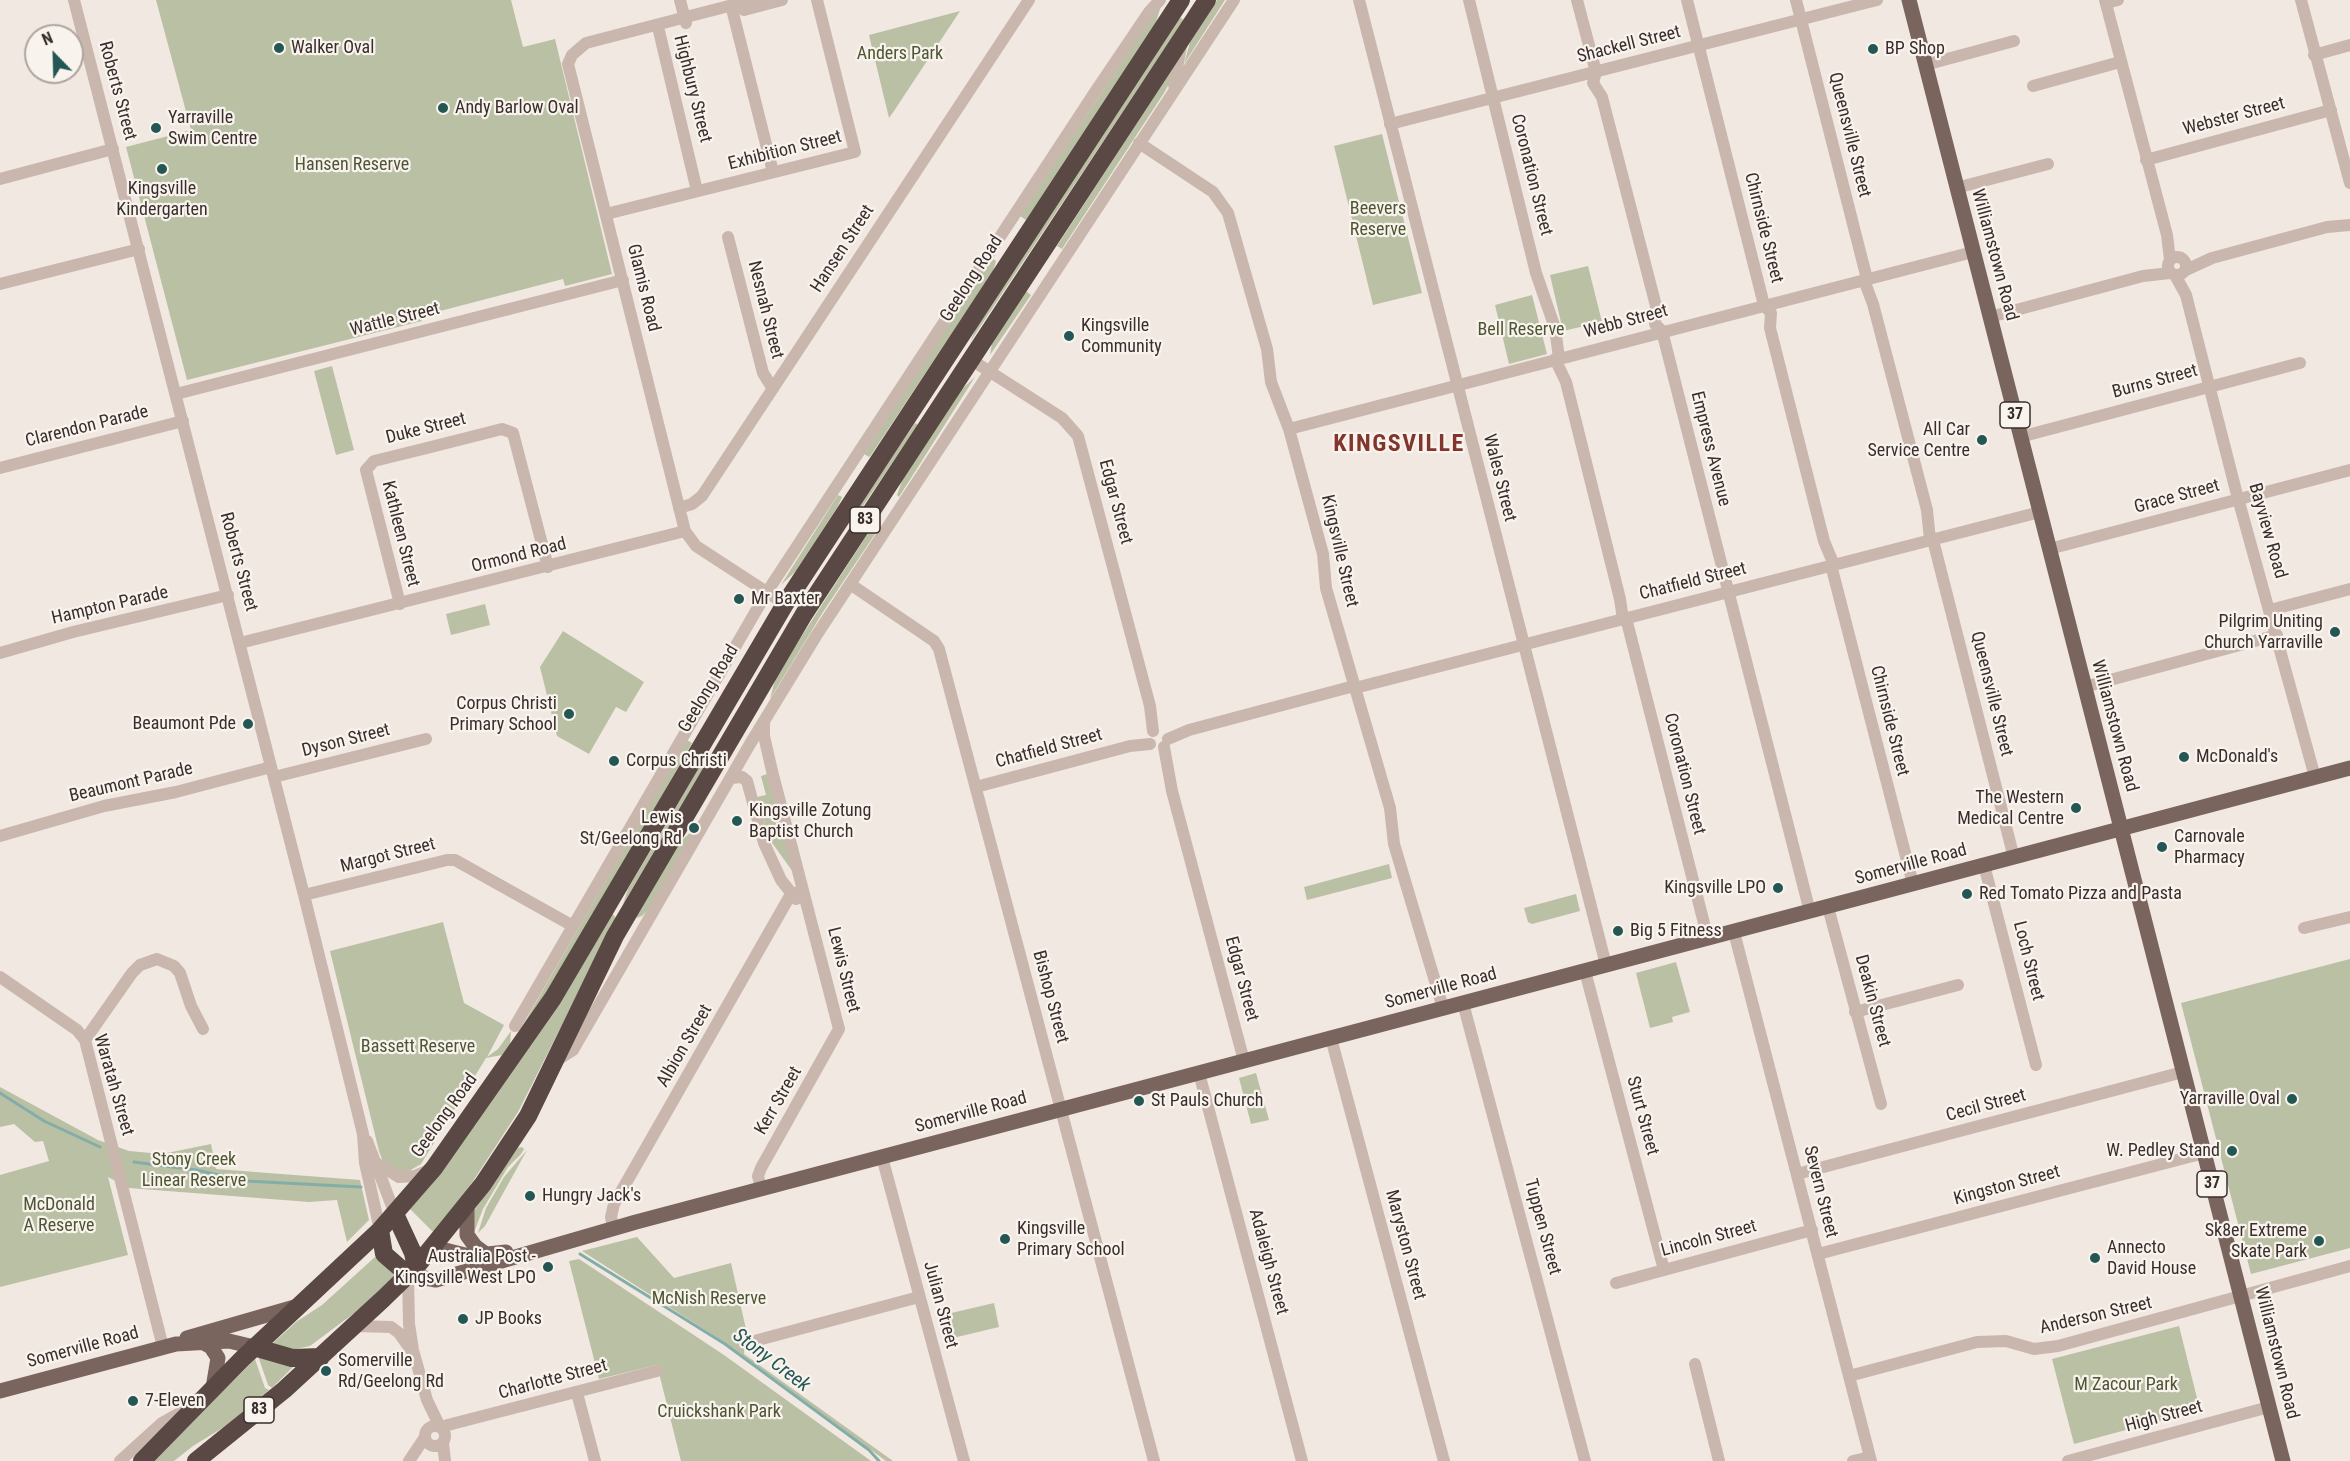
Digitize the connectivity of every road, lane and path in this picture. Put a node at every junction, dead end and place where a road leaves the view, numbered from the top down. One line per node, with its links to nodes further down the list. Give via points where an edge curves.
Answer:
1 (74, 0): 38 (street, Roberts Street)
2 (680, 0): 21 (street)
3 (752, 0): 19 (street)
4 (782, 0): 19 (street)
5 (817, 0): 41 (street, Exhibition Street, via 855,152)
6 (1029, 0): 67 (street, Hansen Street)
7 (1234, 0): 33 (street)
8 (1359, 0): 36 (street, Wales Street)
9 (1468, 0): 34 (street, Coronation Street)
10 (1577, 0): 31 (street, Empress Avenue)
11 (1687, 0): 26 (street, Chirnside Street)
12 (1796, 0): 20 (street, Queensville Street)
13 (1877, 0): 20 (street, Shackell Street)
14 (1909, 0): 30 (main road, Williamstown Road / 37)
15 (2301, 0): 28 (street)
16 (2110, 1): 29 (street, Bayview Road)
17 (1169, 4): 18 (highway); 60 (highway, Geelong Road / 83); 85 (street, Geelong Road, via 1149,12)
18 (1204, 5): 23 (highway, 83)
19 (732, 9): 21 (street); 41 (street)
20 (1801, 20): 26 (street, Shackell Street); 55 (street, Queensville Street)
21 (685, 21): 22 (street); 27 (street, via 586,43)
22 (659, 31): 27 (street); 45 (street, Highbury Street)
23 (1184, 36): 33 (street); 61 (highway, 83)
24 (2014, 41): 30 (street)
25 (2350, 45): 28 (street)
26 (1698, 46): 31 (street, Shackell Street); 57 (street, Chirnside Street)
27 (572, 55): 46 (street, Glamis Road, via 568,64)
28 (2314, 55): 35 (street)
29 (2120, 62): 32 (street); 39 (street, Bayview Road)
30 (1925, 65): 44 (main road, Williamstown Road / 37)
31 (1596, 72): 34 (street, Shackell Street); 59 (street, Empress Avenue, via 1593,83 1602,97 1656,306 1655,324)
32 (2033, 86)
33 (1174, 90): 37 (street)
34 (1494, 98): 36 (street, Shackell Street); 62 (street, Coronation Street, via 1536,273 1555,328)
35 (2331, 110): 39 (street, Webster Street); 43 (street)
36 (1390, 124): 65 (street, Wales Street)
37 (1139, 143): 64 (street); 70 (street, Kingsville Street, via 1209,189 1224,204 1267,349 1271,382)
38 (113, 149): 42 (street); 51 (street, Roberts Street)
39 (2146, 160): 53 (street, Bayview Road)
40 (2048, 164): 44 (street)
41 (773, 172): 45 (street, Exhibition Street)
42 (0, 179)
43 (2350, 183)
44 (1956, 189): 52 (main road, Williamstown Road / 37)
45 (697, 191): 46 (street, Exhibition Street)
46 (606, 214): 54 (street, Glamis Road)
47 (2350, 216): 48 (street); 49 (street)
48 (2350, 223): 49 (street)
49 (2327, 227): 53 (street)
50 (728, 237): 67 (street, Nesnah Street, via 762,374)
51 (139, 249): 56 (street); 68 (street, Roberts Street)
52 (1972, 252): 55 (street, Webb Street); 58 (main road, Williamstown Road / 37)
53 (2177, 266): 58 (street); 66 (street, Bayview Road)
54 (623, 280): 68 (street, Wattle Street); 76 (street, Glamis Road)
55 (1865, 280): 57 (street, Webb Street); 79 (street, Queensville Street)
56 (0, 284)
57 (1764, 305): 59 (street, Webb Street); 81 (street, Chirnside Street, via 1771,313 1770,328)
58 (1990, 316): 71 (main road, Williamstown Road / 37)
59 (1662, 331): 62 (street, Webb Street); 86 (street, Empress Avenue)
60 (952, 347): 61 (highway); 89 (highway, Geelong Road / 83)
61 (970, 358): 64 (street, Edgar Street); 91 (highway, 83)
62 (1557, 359): 65 (street, Webb Street); 92 (street, Coronation Street)
63 (2300, 363): 66 (street, Burns Street)
64 (989, 371): 83 (street); 100 (street, Edgar Street, via 1062,418 1078,436)
65 (1456, 385): 70 (street, Webb Street); 95 (street, Wales Street)
66 (2209, 387): 71 (street, Burns Street); 75 (street, Bayview Road)
67 (773, 389): 76 (street, Hansen Street, via 702,496)
68 (176, 394): 69 (street, Roberts Street)
69 (183, 421): 72 (street, Clarendon Parade); 87 (street, Roberts Street)
70 (1289, 429): 97 (street, Kingsville Street)
71 (2020, 437): 77 (main road, Williamstown Road / 37)
72 (0, 468)
73 (2350, 470): 75 (street, Grace Street)
74 (366, 473): 82 (street, Duke Street, via 374,461 510,430 515,435); 88 (street, Kathleen Street)
75 (2238, 499): 80 (street, Grace Street); 90 (street, Bayview Road)
76 (679, 508): 78 (street, Glamis Road)
77 (2040, 512): 79 (street, Chatfield Street); 80 (main road, Williamstown Road / 37)
78 (685, 531): 82 (street, Ormond Road); 85 (street, via 696,546)
79 (1932, 540): 81 (street, Chatfield Street); 109 (street, Queensville Street)
80 (2049, 549): 98 (main road, Williamstown Road / 37)
81 (1833, 565): 86 (street, Chatfield Street); 111 (street, Chirnside Street)
82 (548, 567): 88 (street, Ormond Road)
83 (850, 584): 99 (street); 106 (street, Bishop Street, via 936,644)
84 (2350, 589): 90 (street)
85 (767, 592): 89 (street); 120 (street, Geelong Road)
86 (1728, 592): 92 (street, Chatfield Street); 116 (street, Empress Avenue)
87 (228, 595): 94 (street, Roberts Street); 96 (street, Hampton Parade)
88 (400, 604): 94 (street, Ormond Road)
89 (785, 604): 91 (highway); 112 (highway, Geelong Road / 83)
90 (2270, 610): 93 (street, Bayview Road)
91 (804, 614): 119 (highway, 83)
92 (1624, 619): 95 (street, Chatfield Street); 123 (street, Coronation Street)
93 (2277, 635): 98 (street); 104 (street, Bayview Road)
94 (240, 643): 103 (street, Roberts Street)
95 (1523, 645): 97 (street, Chatfield Street); 124 (street, Wales Street)
96 (0, 653)
97 (1354, 687): 100 (street, Chatfield Street); 129 (street, Kingsville Street, via 1390,808 1394,844)
98 (2084, 687): 107 (main road, Williamstown Road / 37)
99 (764, 722): 105 (street); 113 (street, Lewis Street)
100 (1158, 738): 106 (street, Chatfield Street); 137 (street, Edgar Street)
101 (426, 739): 103 (street, Dyson Street)
102 (2350, 768): 104 (main road, Somerville Road)
103 (273, 772): 108 (street, Beaumont Parade, via 104,806); 114 (street, Roberts Street)
104 (2315, 777): 107 (main road, Somerville Road)
105 (731, 778): 113 (street, Lewis Street, via 742,777 748,783 764,843 781,880); 117 (street)
106 (976, 787): 142 (street, Bishop Street)
107 (2121, 829): 109 (main road, Somerville Road); 139 (main road, Williamstown Road / 37)
108 (0, 836)
109 (2014, 858): 110 (main road, Somerville Road)
110 (1984, 865): 111 (main road, Somerville Road); 138 (street, Loch Street)
111 (1913, 884): 115 (main road, Somerville Road)
112 (618, 887): 119 (highway, via 617,903); 147 (highway, Geelong Road / 83, via 553,998)
113 (797, 892): 133 (street, Lewis Street, via 811,916); 152 (street, Albion Street, via 614,1204 610,1217)
114 (304, 895): 120 (street, Margot Street, via 456,860); 143 (street, Roberts Street)
115 (1828, 907): 116 (main road, Somerville Road); 130 (street, Deakin Street)
116 (1810, 912): 122 (main road, Somerville Road)
117 (652, 915): 119 (street, via 640,923); 136 (street, via 573,1050)
118 (2350, 917): 121 (street)
119 (626, 918): 136 (highway, 83)
120 (573, 926): 131 (street, Geelong Road)
121 (2304, 928)
122 (1734, 932): 123 (main road, Somerville Road); 148 (street, Severn Street)
123 (1708, 939): 124 (main road, Somerville Road)
124 (1606, 965): 125 (main road, Somerville Road)
125 (1585, 971): 128 (main road, Somerville Road); 160 (street, Sturt Street)
126 (0, 977): 135 (street, Waratah Street, via 77,1030)
127 (1958, 985): 130 (street)
128 (1463, 1003): 129 (main road, Somerville Road); 194 (street, Tuppen Street)
129 (1443, 1008): 134 (main road, Somerville Road)
130 (1856, 1012): 141 (street, Deakin Street)
131 (515, 1026)
132 (203, 1029): 135 (street, via 180,973 158,959 140,964)
133 (838, 1034): 149 (street, Kerr Street, via 761,1168)
134 (1331, 1038): 137 (main road, Somerville Road); 193 (street, Maryston Street)
135 (85, 1040): 169 (street, Waratah Street)
136 (556, 1061): 150 (highway, 83, via 528,1116)
137 (1244, 1061): 140 (main road, Somerville Road)
138 (2036, 1065)
139 (2183, 1072): 144 (main road, Williamstown Road / 37); 148 (street, Cecil Street)
140 (1199, 1073): 142 (main road, Somerville Road); 192 (street, Adaleigh Street)
141 (1881, 1104)
142 (1061, 1110): 145 (main road, Somerville Road); 191 (street, Bishop Street)
143 (363, 1134): 146 (street, Roberts Street); 153 (street, Roberts Street)
144 (2204, 1153): 157 (street, Kingston Street); 163 (main road, Williamstown Road / 37)
145 (882, 1157): 149 (main road, Somerville Road); 164 (street, Julian Street)
146 (376, 1163): 147 (street, via 390,1174 403,1177); 151 (street, Roberts Street)
147 (434, 1168): 151 (highway, Geelong Road / 83)
148 (1797, 1174): 154 (street, Severn Street)
149 (761, 1189): 152 (main road, Somerville Road)
150 (467, 1206): 155 (highway, 83); 158 (main road, via 467,1233)
151 (398, 1218): 153 (highway, Geelong Road / 83); 155 (highway); 161 (highway, via 413,1253)
152 (613, 1228): 156 (main road, Somerville Road)
153 (380, 1230): 161 (highway, via 384,1254); 165 (highway, Geelong Road / 83)
154 (1812, 1230): 157 (street, Severn Street); 160 (street, Lincoln Street)
155 (433, 1247): 158 (main road, Somerville Road, via 458,1255); 161 (highway, 83)
156 (541, 1247): 158 (main road, Somerville Road); 161 (main road, Somerville Road, via 523,1257 436,1280)
157 (1818, 1254): 175 (street, Severn Street)
158 (487, 1255)
159 (2350, 1266): 163 (street, Anderson Street)
160 (1664, 1270): 162 (street, Lincoln Street)
161 (412, 1271): 166 (highway, 83); 172 (street, via 409,1324)
162 (1616, 1283)
163 (2241, 1296): 175 (street, Anderson Street, via 2058,1347 2034,1349 2006,1341 1977,1342); 180 (main road, Williamstown Road / 37)
164 (919, 1297): 168 (street); 190 (street, Julian Street)
165 (298, 1306): 169 (main road, Somerville Road); 170 (highway, Geelong Road / 83)
166 (355, 1326): 171 (highway, 83); 172 (street, via 391,1327)
167 (202, 1342): 169 (main road, Somerville Road); 170 (main road, Somerville Road, via 229,1341); 176 (main road, via 218,1358)
168 (743, 1344)
169 (170, 1345): 177 (main road, Somerville Road)
170 (254, 1347): 171 (highway, via 292,1358); 176 (highway, Geelong Road / 83)
171 (321, 1356): 186 (highway, 83)
172 (415, 1356): 181 (street)
173 (1695, 1364): 195 (street)
174 (657, 1371): 178 (street, Charlotte Street)
175 (1849, 1376): 182 (street, Severn Street)
176 (213, 1388): 179 (highway, Geelong Road / 83)
177 (0, 1391)
178 (577, 1393): 181 (street, Charlotte Street, via 459,1424); 189 (street)
179 (197, 1405): 184 (street, Geelong Road, via 162,1423); 185 (highway, Geelong Road / 83)
180 (2269, 1407): 197 (street, High Street); 198 (main road, Williamstown Road / 37)
181 (436, 1437): 183 (street, Charlotte Street); 187 (street); 188 (street)
182 (1871, 1459): 196 (street)
183 (411, 1460)
184 (120, 1461)
185 (142, 1461)
186 (196, 1461)
187 (439, 1461)
188 (445, 1461)
189 (595, 1461)
190 (964, 1461)
191 (1154, 1461)
192 (1302, 1461)
193 (1443, 1461)
194 (1585, 1461)
195 (1719, 1461)
196 (1853, 1461)
197 (2068, 1461)
198 (2283, 1461)

